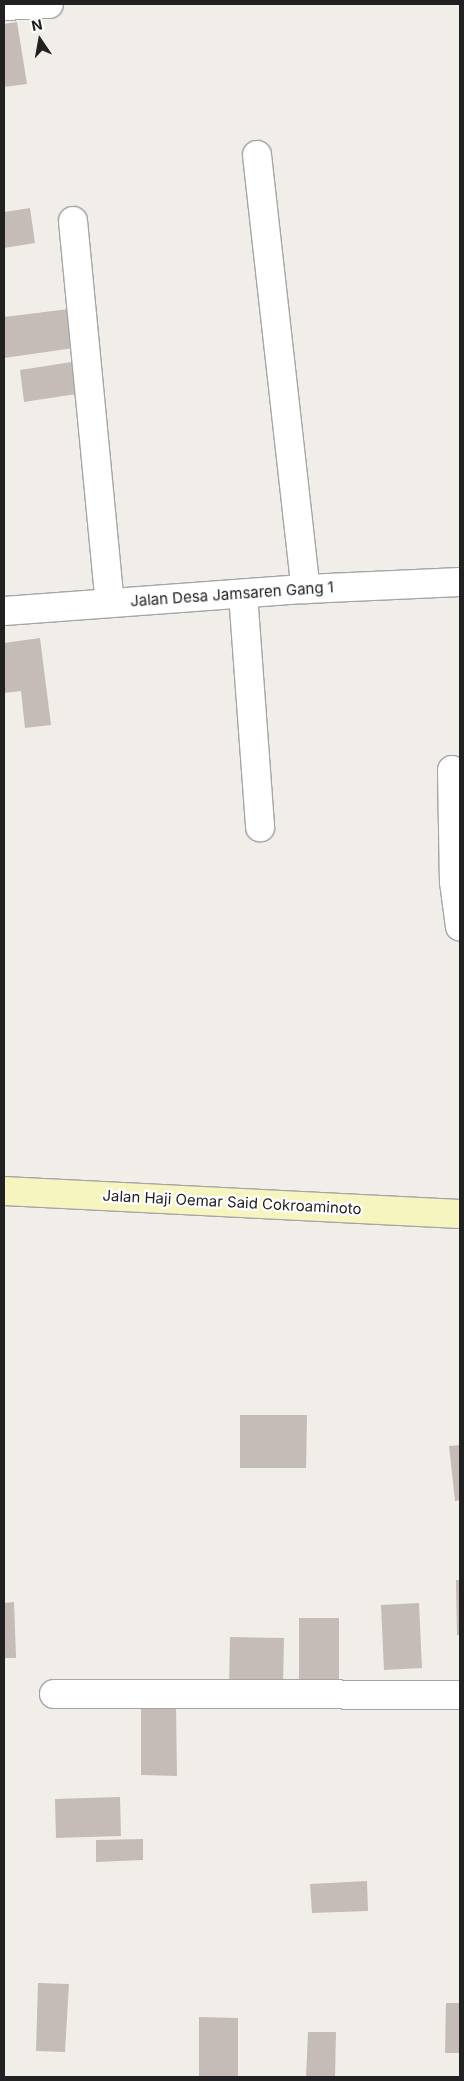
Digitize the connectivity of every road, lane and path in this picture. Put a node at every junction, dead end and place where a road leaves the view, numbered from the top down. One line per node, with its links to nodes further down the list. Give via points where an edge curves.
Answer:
1 (49, 4): 2 (street)
2 (4, 6)
3 (256, 155): 6 (street)
4 (73, 221): 8 (street)
5 (460, 582): 6 (street, Jalan Desa Jamsaren Gang 1)
6 (306, 589): 7 (street, Jalan Desa Jamsaren Gang 1)
7 (242, 594): 8 (street, Jalan Desa Jamsaren Gang 1); 11 (street)
8 (110, 602): 9 (street, Jalan Desa Jamsaren Gang 1)
9 (4, 611)
10 (452, 770): 12 (street, via 454,882)
11 (260, 827)
12 (460, 928)
13 (4, 1192): 14 (main road, Jalan Haji Oemar Said Cokroaminoto)
14 (460, 1214)
15 (54, 1694): 16 (street)
16 (460, 1695)

